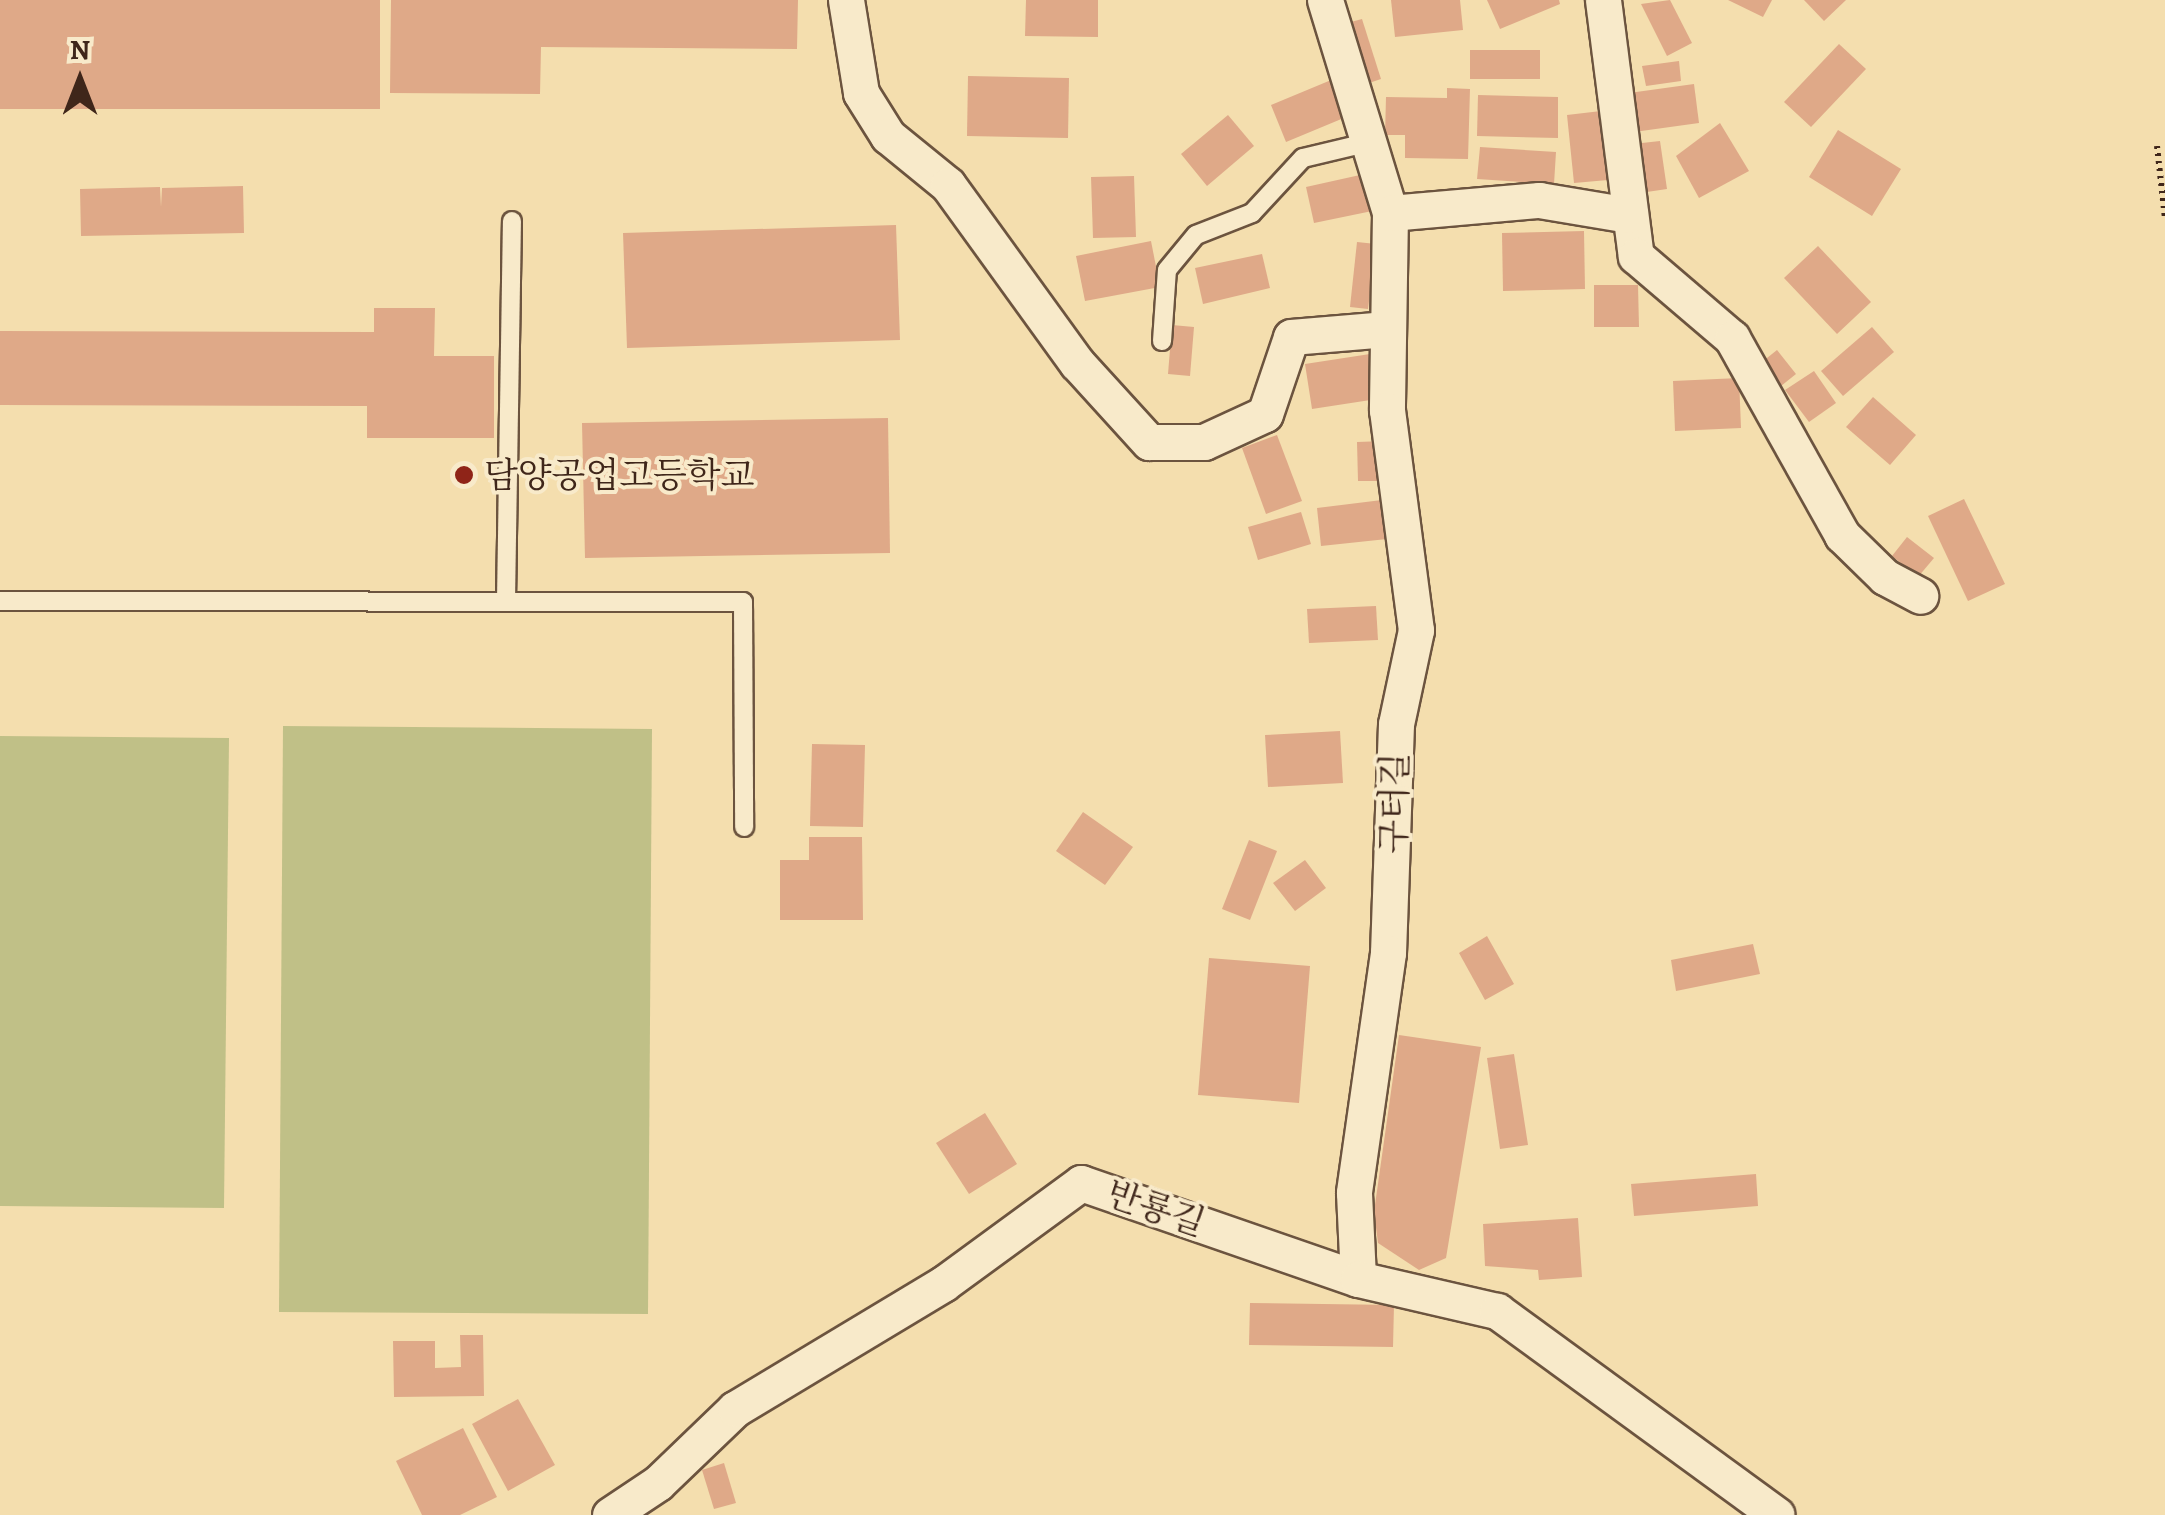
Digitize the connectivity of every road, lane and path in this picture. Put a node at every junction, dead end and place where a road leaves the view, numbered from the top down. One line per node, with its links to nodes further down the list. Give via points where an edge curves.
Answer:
1 (846, 0): 10 (street, via 861,93 888,136 948,185 1076,363 1125,425 1149,442 1204,442 1266,414 1291,336)
2 (1325, 0): 4 (street, 구터길, via 1328,30)
3 (1603, 0): 7 (street)
4 (1370, 142): 6 (street, 구터길); 11 (lane, via 1302,158 1252,213 1196,234 1167,270)
5 (2157, 146): 8 (path)
6 (1390, 213): 7 (street, via 1540,200); 10 (street, 구터길)
7 (1629, 215): 12 (street, via 1636,256 1693,299 1758,374 1842,534 1885,577)
8 (2165, 218)
9 (512, 221): 13 (lane)
10 (1387, 329): 16 (street, 구터길, via 1387,410 1416,630 1396,724 1388,953 1354,1194)
11 (1162, 341)
12 (1920, 596)
13 (506, 600): 14 (lane); 15 (lane, via 742,602)
14 (0, 601)
15 (744, 828)
16 (1358, 1279): 17 (street, 반룡길, via 1497,1311); 18 (street, 반룡길, via 1082,1183 943,1284 750,1399 658,1483)
17 (1734, 1502): 19 (street, 반룡길)
18 (610, 1515)
19 (1777, 1515)

